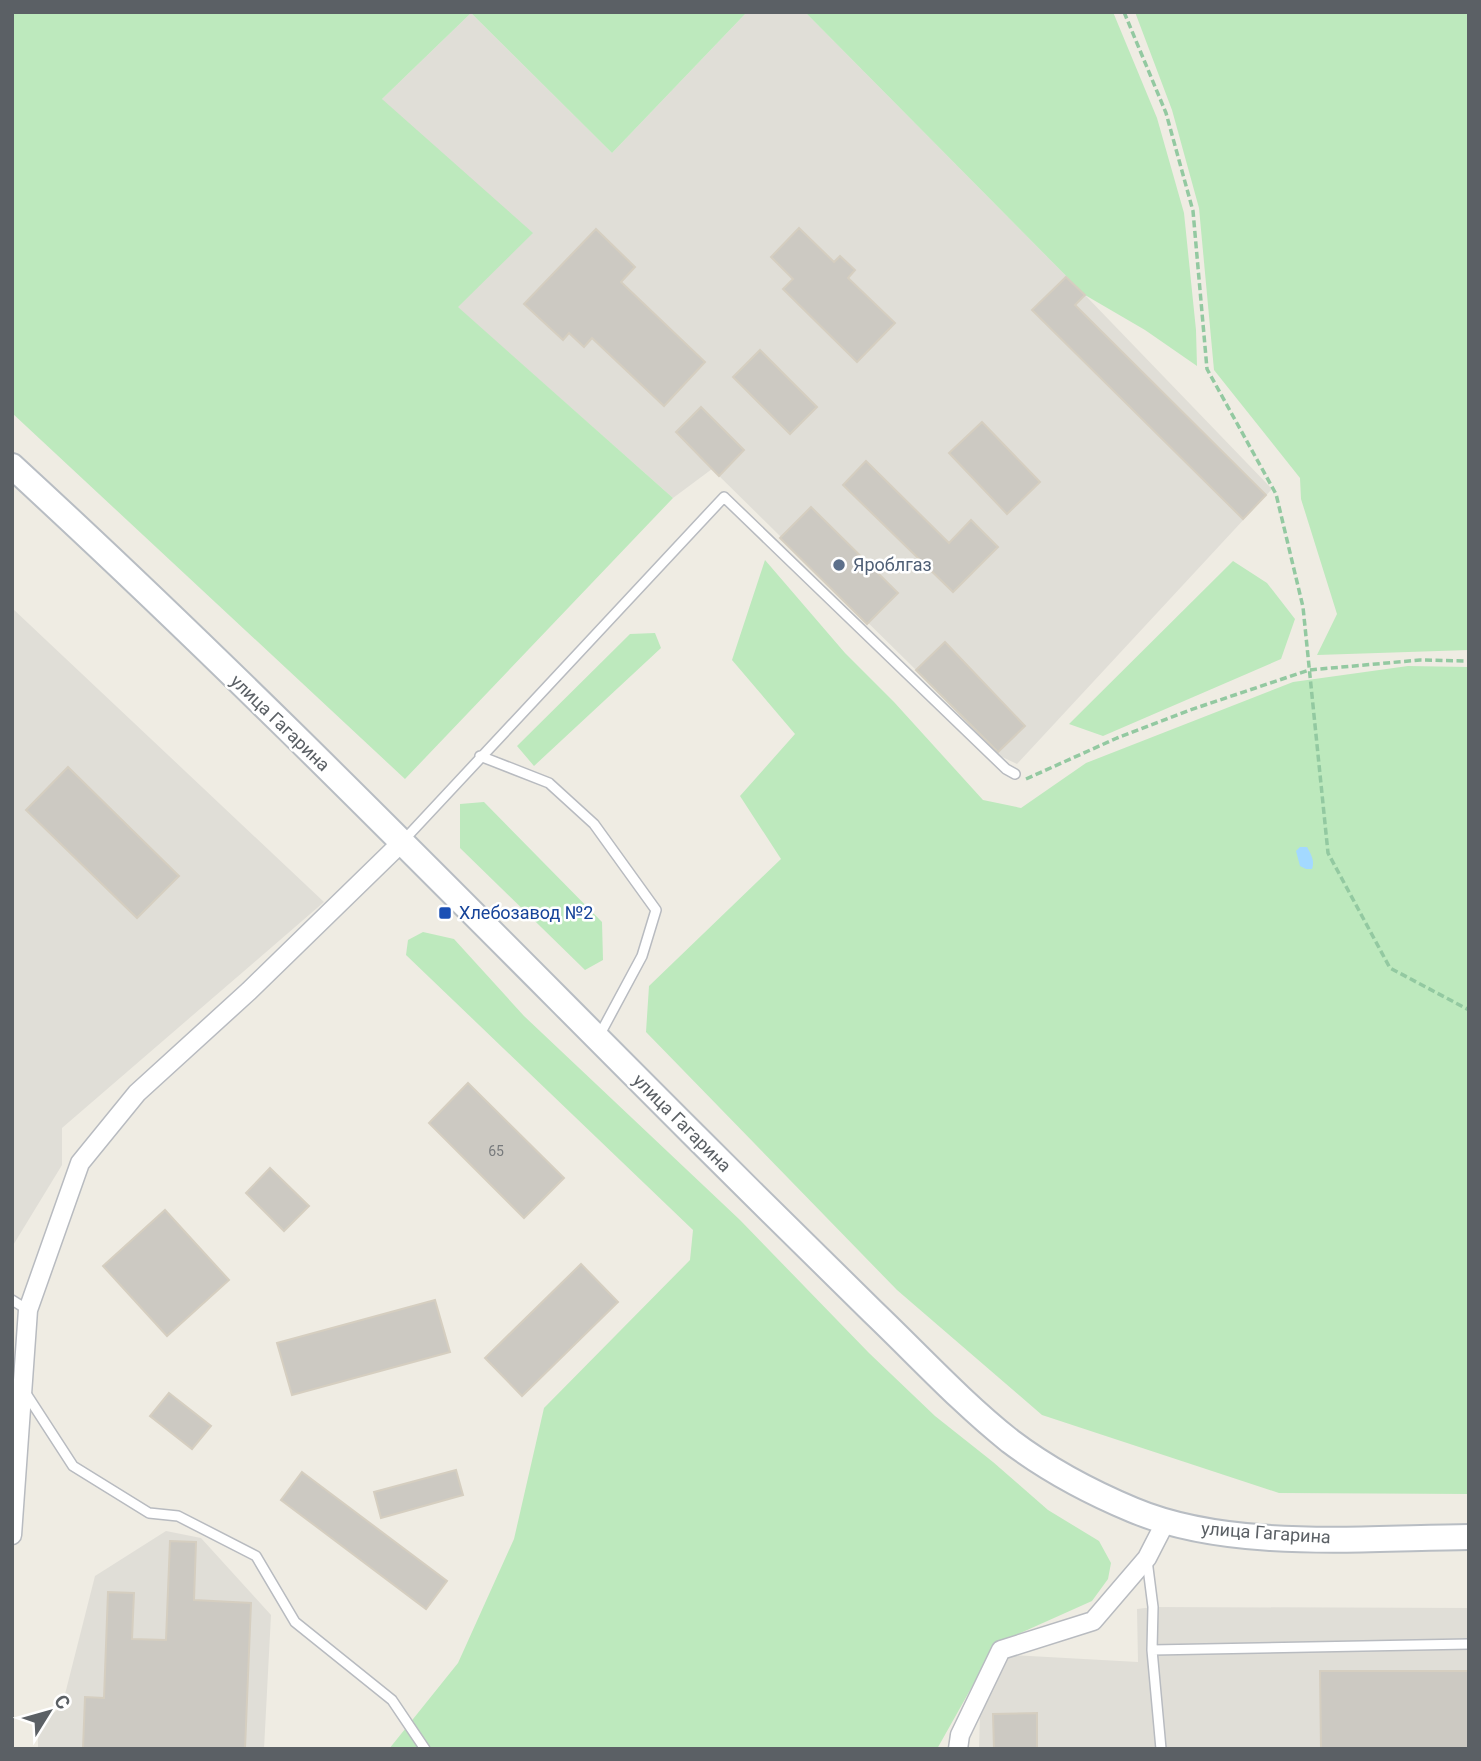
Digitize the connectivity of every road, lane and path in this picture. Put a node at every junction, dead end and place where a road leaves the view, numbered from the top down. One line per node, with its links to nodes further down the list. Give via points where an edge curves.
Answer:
1 (1124, 12): 4 (path, via 1166,113 1192,211 1208,369 1276,494 1303,607)
2 (12, 467): 8 (main road, улица Гагарина, via 116,562)
3 (1469, 661): 4 (path, via 1420,660)
4 (1309, 670): 7 (path, via 1141,729); 9 (path, via 1328,853 1390,968)
5 (480, 755): 6 (lane, via 724,497); 8 (lane); 10 (lane, via 549,783 594,824 656,910 642,956)
6 (1015, 774)
7 (1026, 779)
8 (401, 843): 10 (main road, улица Гагарина); 12 (street, via 137,1093 80,1163)
9 (1469, 1010)
10 (598, 1038): 14 (main road, улица Гагарина, via 945,1382 1010,1440 1080,1486)
11 (12, 1300): 12 (lane)
12 (27, 1310): 13 (street)
13 (22, 1387): 15 (street); 20 (lane, via 73,1466 149,1513 178,1516 256,1556 295,1622 393,1700)
14 (1165, 1523): 16 (main road, улица Гагарина, via 1242,1536); 17 (street)
15 (12, 1535)
16 (1469, 1537)
17 (1147, 1558): 19 (lane); 21 (street, via 1093,1621 1002,1650 960,1735)
18 (1469, 1644): 19 (lane)
19 (1152, 1650): 22 (lane)
20 (425, 1749)
21 (958, 1749)
22 (1161, 1749)

